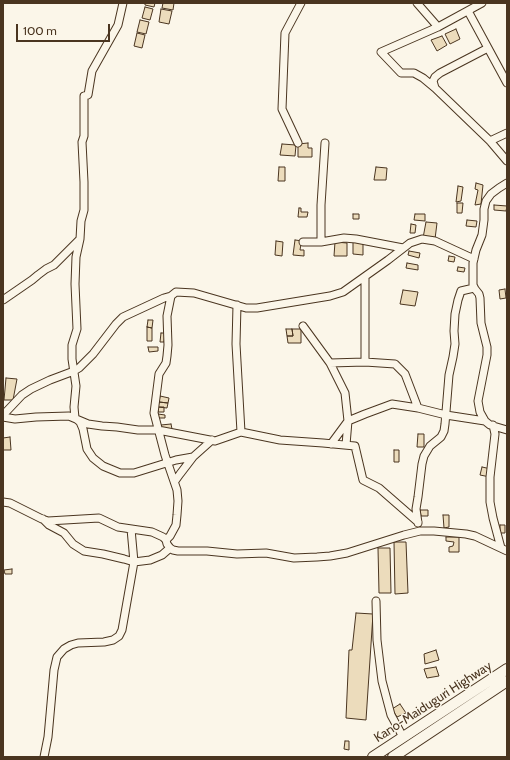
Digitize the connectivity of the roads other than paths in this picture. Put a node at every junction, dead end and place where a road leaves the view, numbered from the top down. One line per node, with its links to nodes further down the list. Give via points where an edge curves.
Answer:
1 (123, 3): 16 (street, via 118,25 92,71 88,95 84,96 84,210)
2 (301, 3): 12 (street, via 285,33 282,109)
3 (417, 3): 6 (street)
4 (482, 3): 5 (street)
5 (468, 11): 6 (street); 7 (street)
6 (438, 27): 9 (street, via 381,52 401,73 414,73)
7 (488, 48): 8 (street); 9 (street, via 440,73 433,81)
8 (507, 83)
9 (435, 88): 11 (street)
10 (507, 133): 11 (street)
11 (490, 141): 14 (street)
12 (298, 143)
13 (325, 143): 18 (street)
14 (507, 161)
15 (507, 183): 20 (street, via 491,194 486,201 482,235)
16 (80, 239): 24 (street, via 54,265); 29 (street, via 76,257 77,329 72,345)
17 (303, 242): 18 (street)
18 (321, 242): 19 (street, via 344,238)
19 (403, 248): 20 (street, via 422,240 434,241); 21 (street)
20 (474, 259): 22 (street)
21 (365, 277): 25 (street, via 343,292 330,296 257,308); 27 (street)
22 (474, 288): 32 (street, via 461,291 458,300); 35 (street, via 480,298 481,323 487,347 478,401)
23 (171, 296): 25 (street, via 176,292 194,293); 29 (street, via 123,317 88,360); 38 (street, via 167,316 166,363 159,374 154,413)
24 (3, 300)
25 (237, 305): 39 (street, via 236,344)
26 (303, 326): 28 (street)
27 (365, 362): 28 (street); 30 (street, via 395,364 405,374)
28 (330, 363): 34 (street, via 345,393)
29 (74, 371): 31 (street, via 31,389); 33 (street)
30 (418, 408): 32 (street); 34 (street, via 392,404)
31 (4, 415): 33 (street, via 15,419 69,416)
32 (446, 415): 35 (street); 49 (street, via 444,431 424,456 416,509)
33 (75, 418): 38 (street, via 94,425); 45 (street, via 83,429 87,449 103,466 120,473 134,473)
34 (348, 421): 42 (street); 43 (street)
35 (485, 422): 36 (street)
36 (492, 425): 37 (street); 40 (street)
37 (504, 429): 40 (street)
38 (158, 430): 41 (street); 45 (street)
39 (241, 432): 41 (street); 42 (street, via 280,440)
40 (495, 434): 54 (street, via 490,502)
41 (212, 440): 44 (street)
42 (331, 444): 43 (street)
43 (346, 445): 49 (street, via 355,446 363,480 379,488)
44 (193, 457): 45 (street); 46 (street)
45 (168, 463): 46 (street)
46 (175, 482): 52 (street, via 178,515 176,525)
47 (3, 502): 48 (street)
48 (42, 519): 50 (street, via 56,521 99,518 118,527); 55 (street, via 84,551)
49 (418, 522): 51 (street)
50 (131, 529): 52 (street, via 152,532); 55 (street)
51 (420, 531): 53 (street, via 347,553 309,558 266,553 178,552); 54 (street, via 475,536)
52 (166, 540): 53 (street)
53 (170, 548): 55 (street, via 150,560)
54 (504, 550)
55 (134, 562): 60 (street, via 119,636 104,642 71,645 57,657)
56 (376, 601): 59 (street, via 382,681 391,715)
57 (507, 669): 59 (highway, Kano-Maiduguri Highway)
58 (507, 682): 62 (highway, Kano-Maiduguri Highway)
59 (403, 737): 61 (highway, Kano-Maiduguri Highway)
60 (44, 757)
61 (374, 757)
62 (393, 757)

